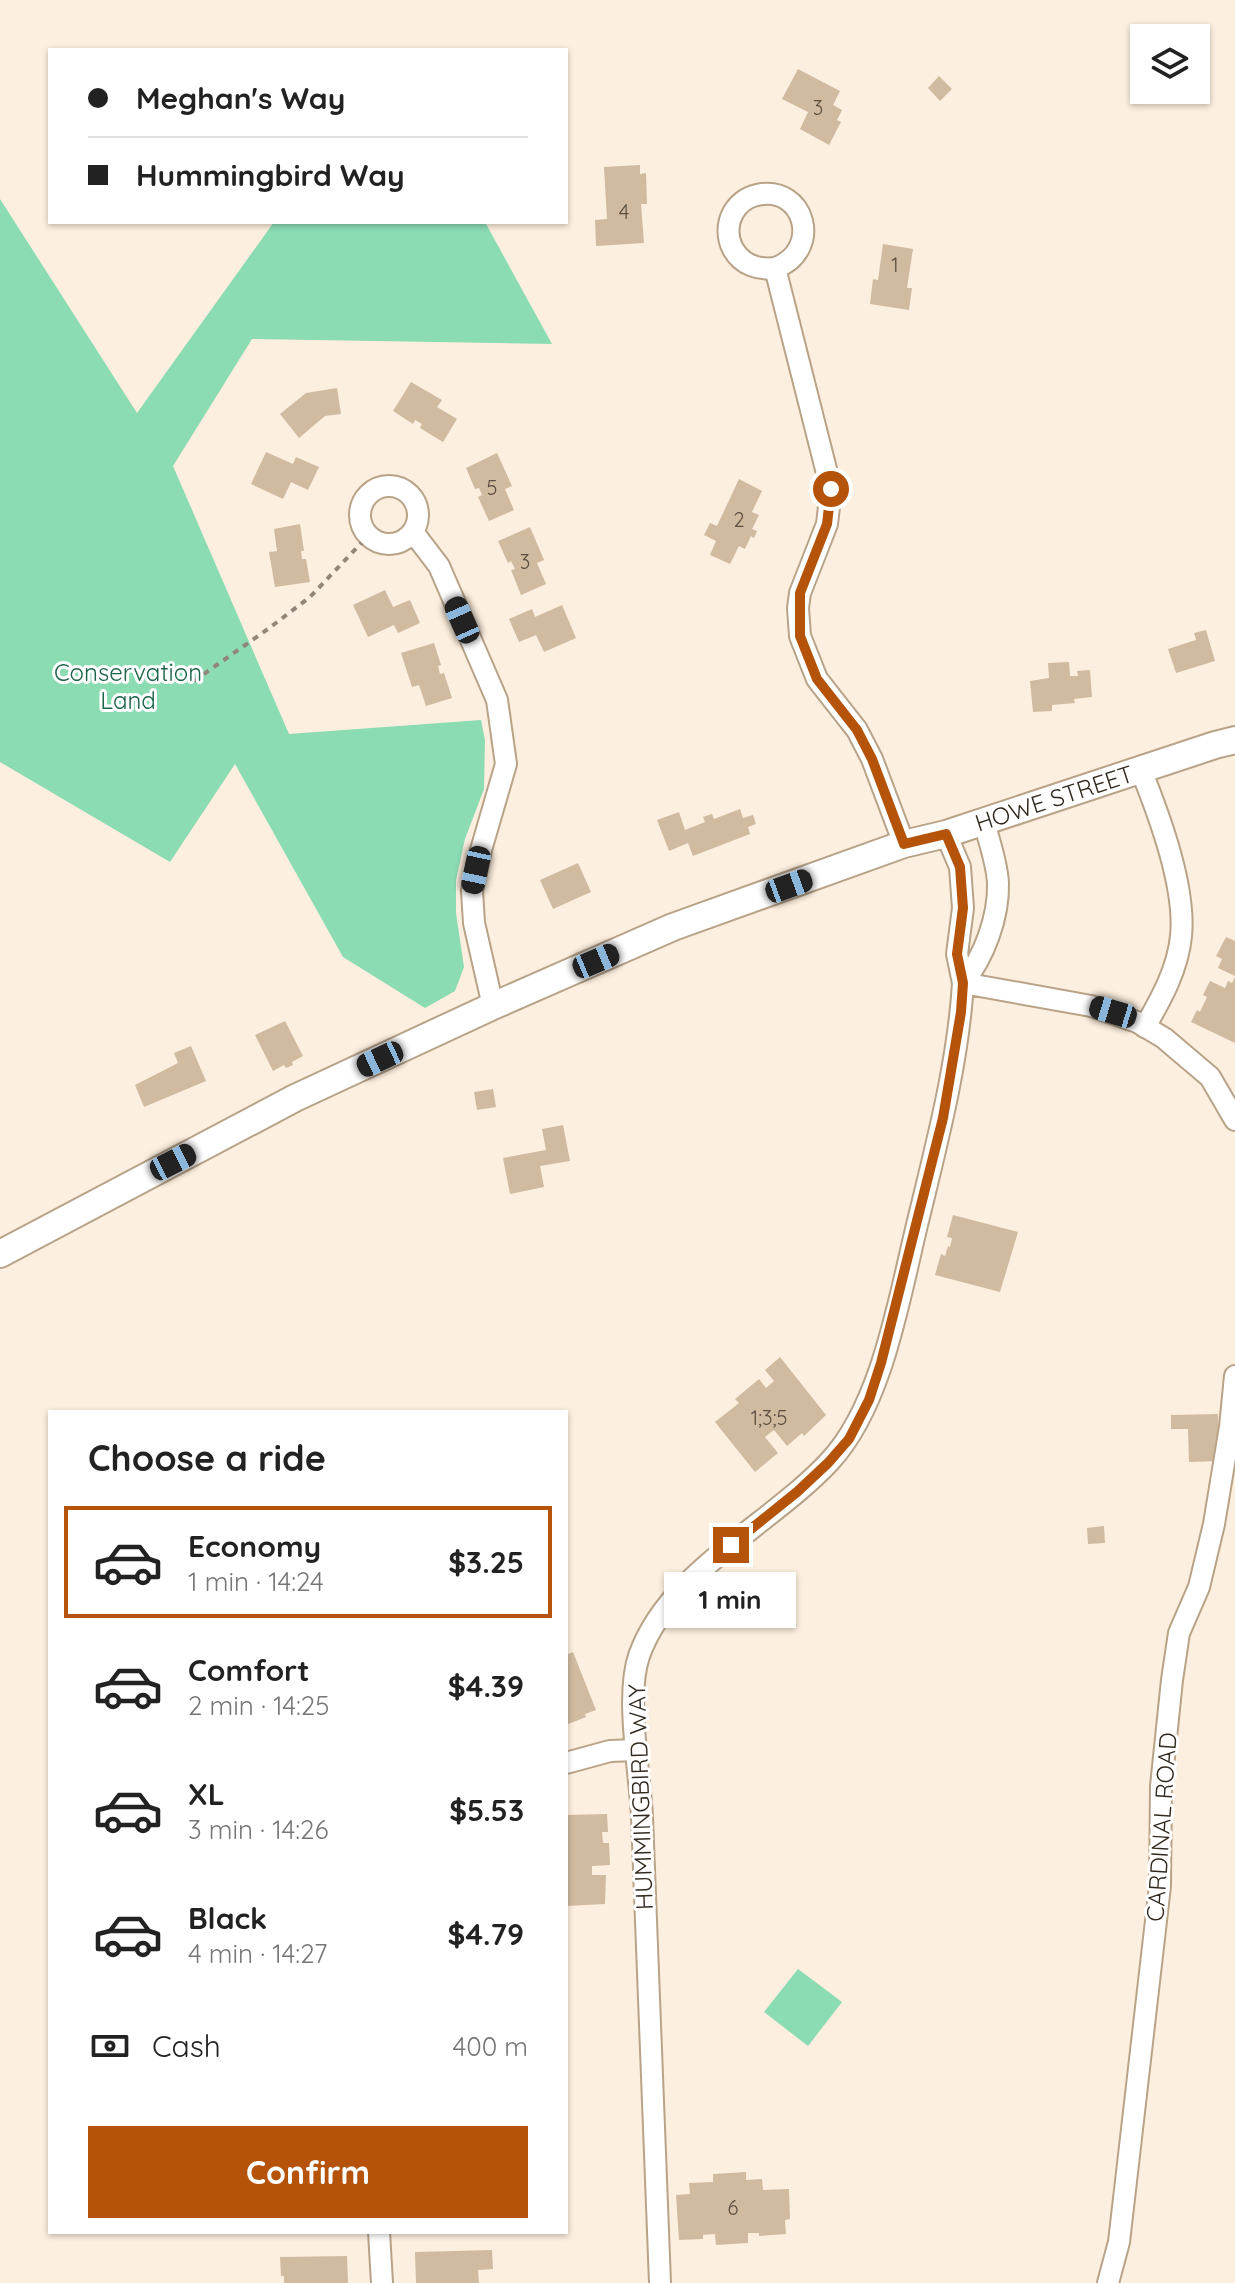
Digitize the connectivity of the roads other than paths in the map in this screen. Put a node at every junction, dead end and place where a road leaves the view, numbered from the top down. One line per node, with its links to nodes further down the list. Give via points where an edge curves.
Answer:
1 (775, 268): 7 (street, via 831,489 827,524 800,593 800,636 817,679 857,730 872,759)
2 (413, 532): 2 (street, via 386,544 368,536 359,517 365,498 390,485 407,491 418,515); 9 (street, via 439,566 497,700 506,764 472,891)
3 (1235, 740): 4 (street, HOWE STREET)
4 (1141, 770): 5 (street, HOWE STREET); 10 (street, via 1181,910 1175,969)
5 (984, 822): 6 (street, HOWE STREET); 8 (street, HUMMINGBIRD WAY, via 997,897 982,952)
6 (946, 834): 7 (street, HOWE STREET); 8 (street, HUMMINGBIRD WAY, via 960,867 963,908 957,954)
7 (904, 844): 9 (street, HOWE STREET, via 673,927)
8 (963, 983): 10 (street, via 1091,1006); 14 (street, HUMMINGBIRD WAY, via 943,1118 869,1400 849,1439 828,1463 665,1607 637,1661)
9 (493, 1006): 12 (street, HOWE STREET, via 295,1098)
10 (1145, 1027): 11 (street, via 1210,1077)
11 (1235, 1120)
12 (0, 1254)
13 (1235, 1376): 19 (street, CARDINAL ROAD, via 1214,1524 1199,1587 1179,1633 1172,1680 1161,1786 1160,1886 1119,2242)
14 (636, 1750): 15 (street); 18 (street, HUMMINGBIRD WAY)
15 (568, 1762)
16 (379, 2234): 17 (street)
17 (382, 2283)
18 (660, 2283)
19 (1108, 2283)

